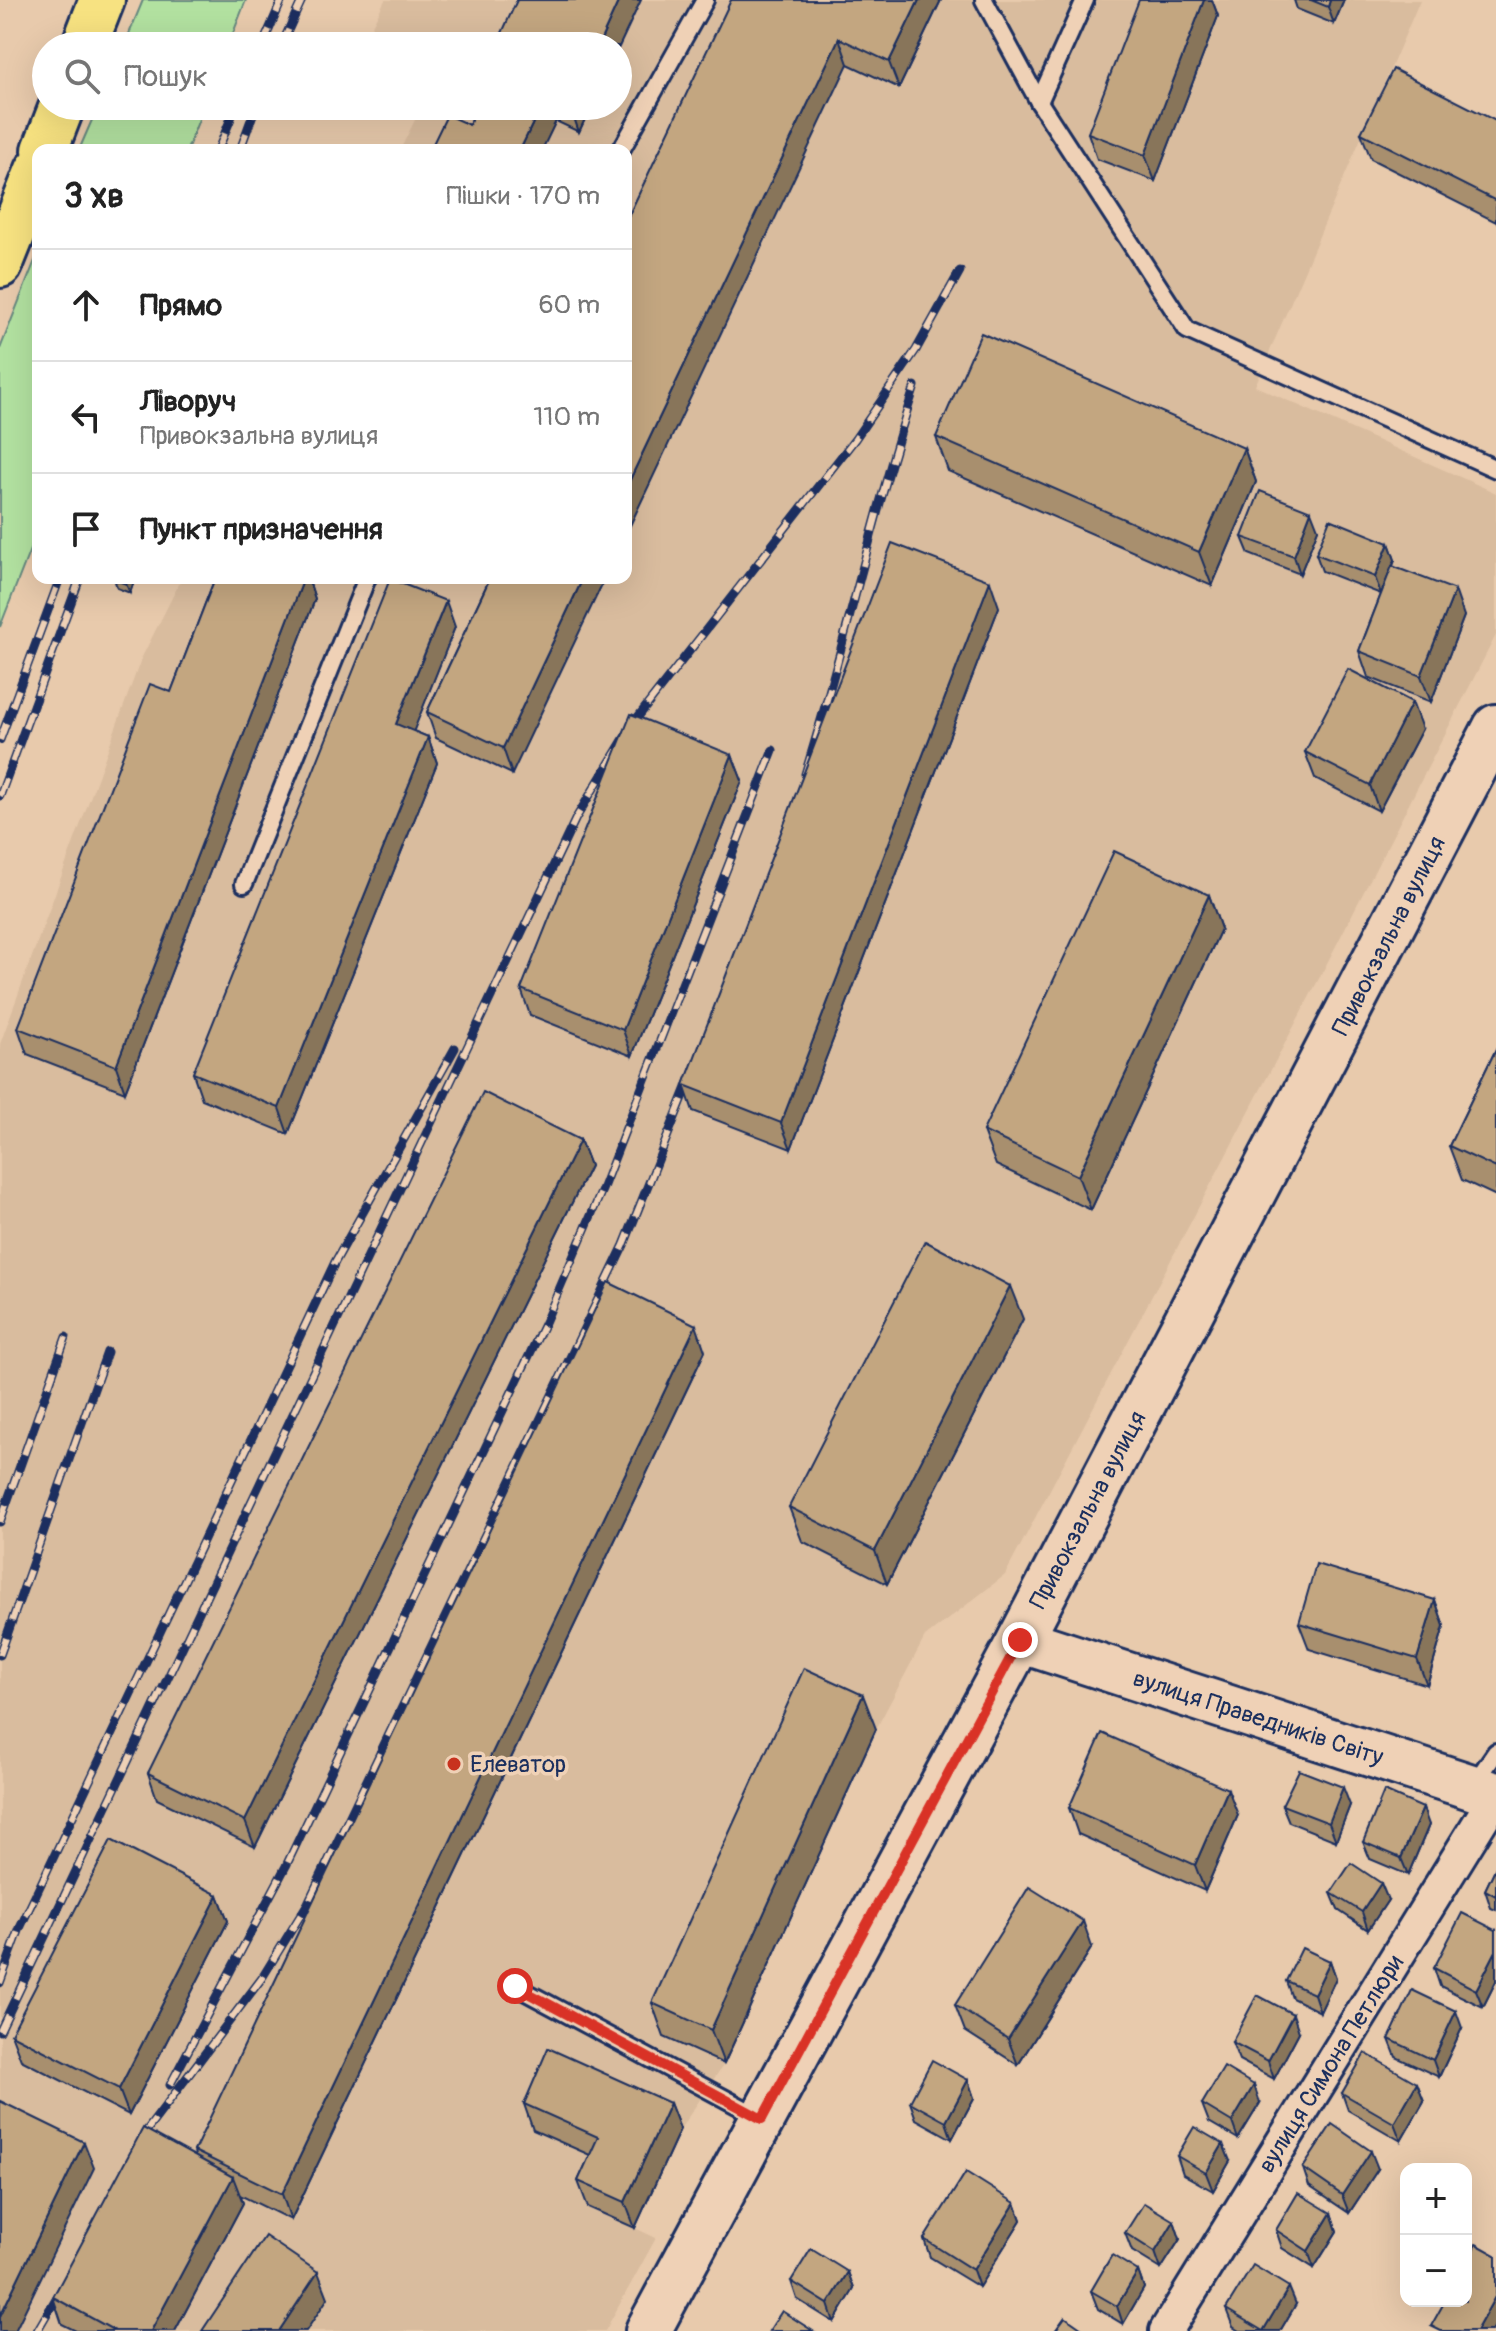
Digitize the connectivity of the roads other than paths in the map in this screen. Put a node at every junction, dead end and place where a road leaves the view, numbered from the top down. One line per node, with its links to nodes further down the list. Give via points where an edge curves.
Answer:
1 (102, 0): 5 (main road)
2 (705, 0): 9 (lane)
3 (984, 0): 6 (lane)
4 (1085, 0): 6 (lane)
5 (89, 32)
6 (1039, 102): 12 (lane, via 1187,330)
7 (57, 120): 8 (main road)
8 (47, 144)
9 (624, 144)
10 (32, 185): 11 (main road)
11 (0, 265)
12 (1496, 469)
13 (365, 584): 15 (lane)
14 (1496, 727): 16 (street, Привокзальна вулиця)
15 (244, 884)
16 (1020, 1640): 18 (street, вулиця Праведників Світу); 20 (street, Привокзальна вулиця)
17 (1496, 1752): 18 (lane)
18 (1488, 1793): 22 (street, вулиця Симона Петлюри)
19 (515, 1986): 20 (lane)
20 (762, 2119): 21 (street, Привокзальна вулиця)
21 (648, 2331)
22 (1166, 2331)

